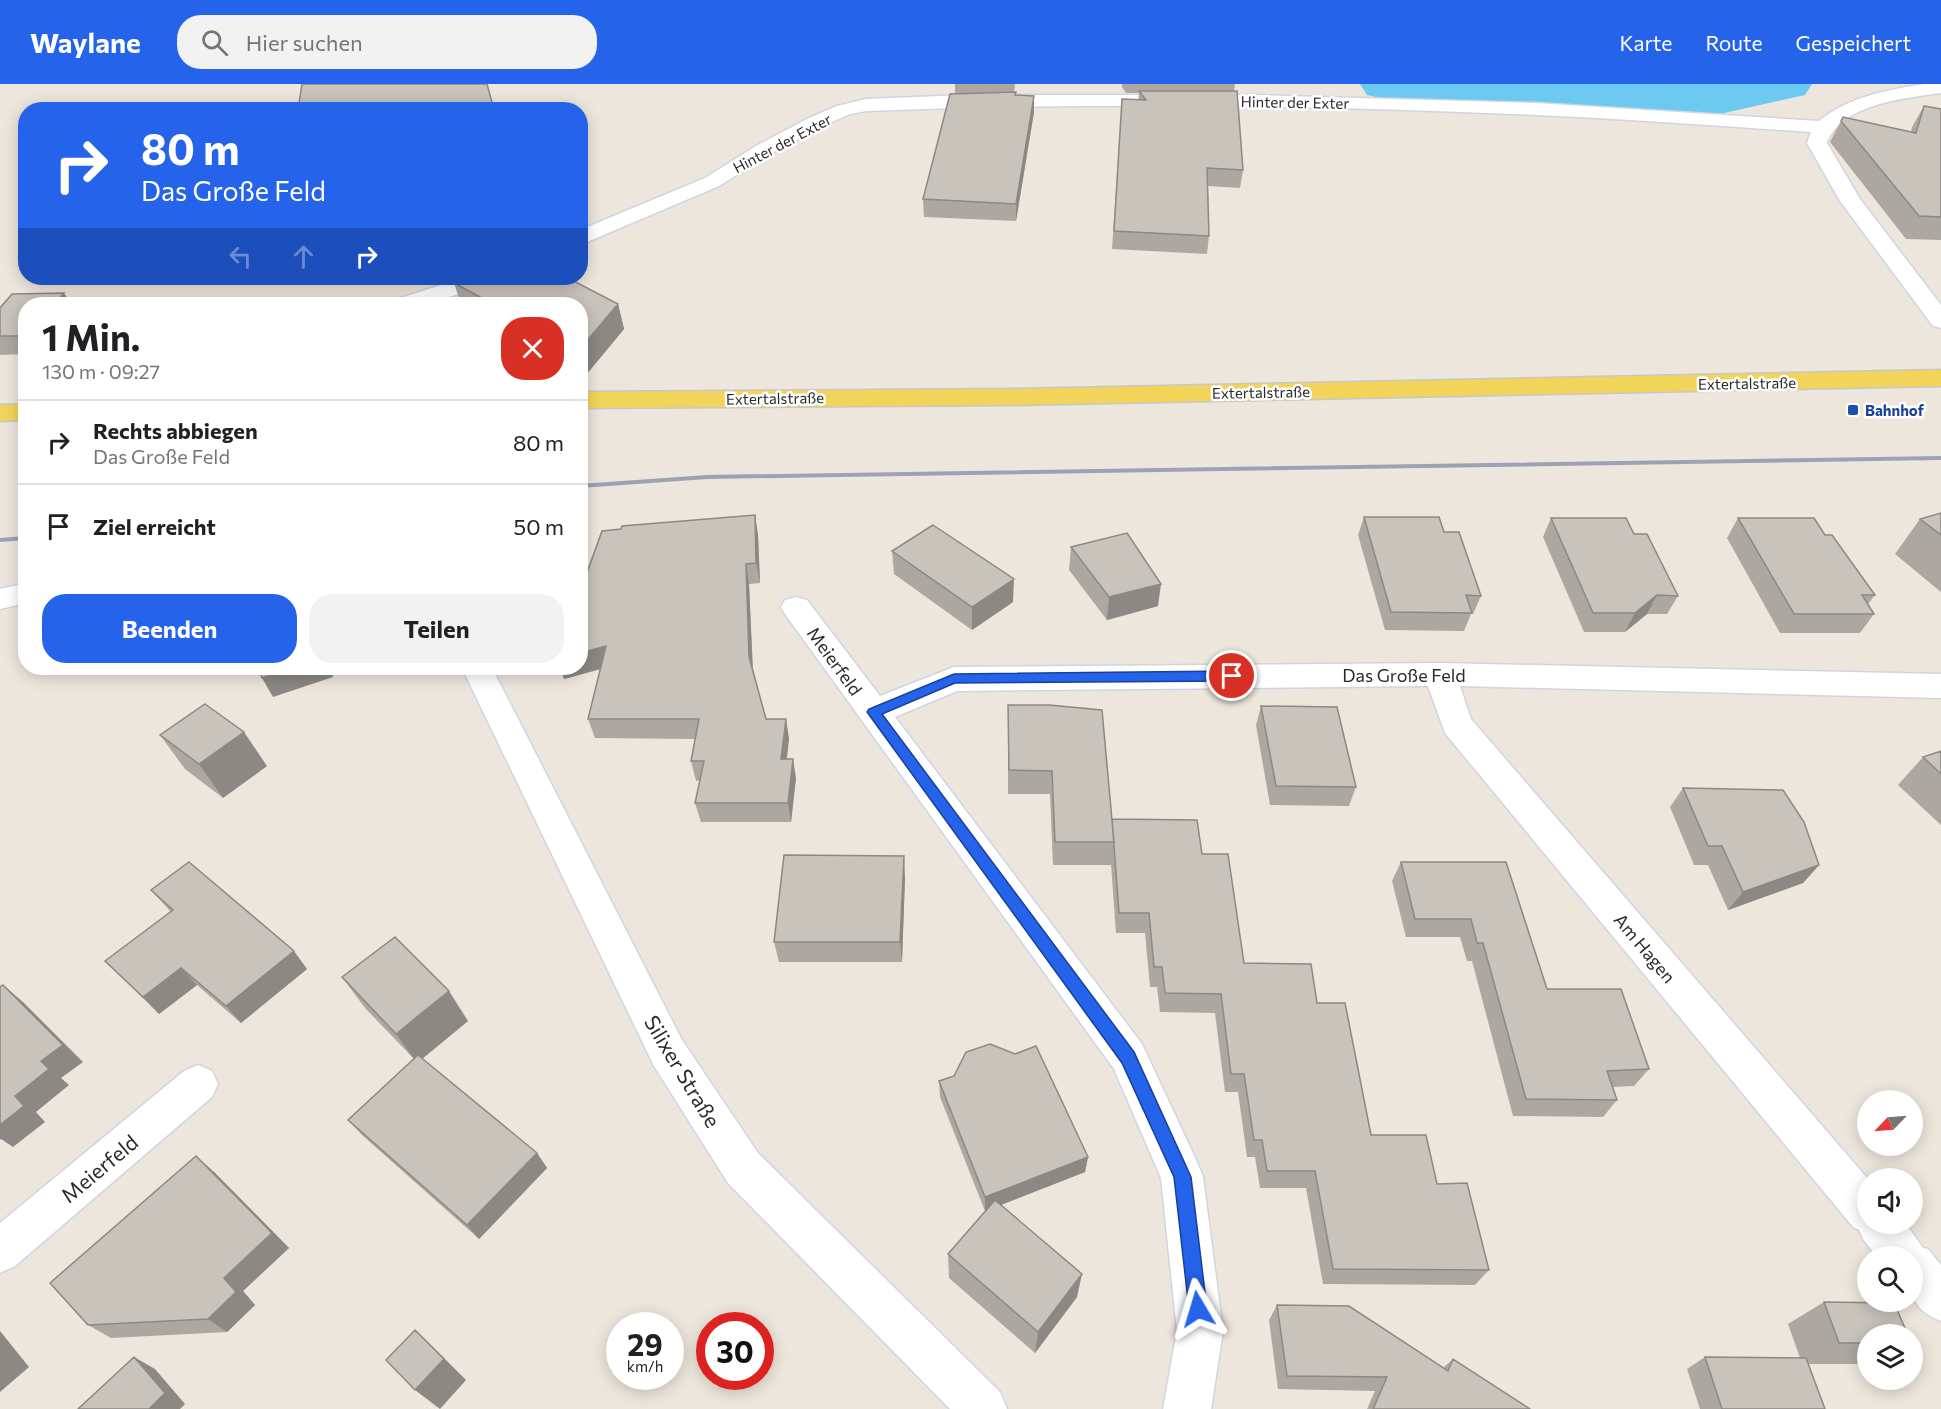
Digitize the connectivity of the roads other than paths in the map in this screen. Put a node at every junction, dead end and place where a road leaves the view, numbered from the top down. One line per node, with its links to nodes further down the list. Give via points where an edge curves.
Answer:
1 (1941, 87): 3 (street, via 1862,105 1839,114)
2 (1074, 92): 3 (street, Hinter der Exter, via 1536,109); 4 (street, Hinter der Exter, via 877,104 844,110 763,150 712,182)
3 (1823, 127): 7 (street, via 1817,143 1851,201)
4 (588, 235)
5 (463, 285): 6 (street)
6 (427, 297)
7 (1941, 321)
8 (1941, 378): 9 (main road, Extertalstraße, via 1033,396)
9 (588, 400)
10 (0, 412): 11 (main road)
11 (18, 412)
12 (18, 595): 13 (street)
13 (0, 599)
14 (796, 607): 18 (street, Meierfeld)
15 (1440, 674): 17 (street, Das Große Feld); 18 (street, Das Große Feld, via 954,679); 20 (street, Am Hagen, via 1456,724)
16 (480, 675): 26 (street, Silixer Straße, via 668,1053 743,1168)
17 (1941, 686)
18 (874, 712): 27 (street, Meierfeld, via 1128,1058 1182,1177 1200,1331)
19 (198, 1084): 23 (street, Meierfeld)
20 (1857, 1199)
21 (1886, 1234): 22 (street)
22 (1896, 1246)
23 (0, 1251)
24 (1923, 1278): 25 (street)
25 (1941, 1299)
26 (983, 1409)
27 (1187, 1409)

